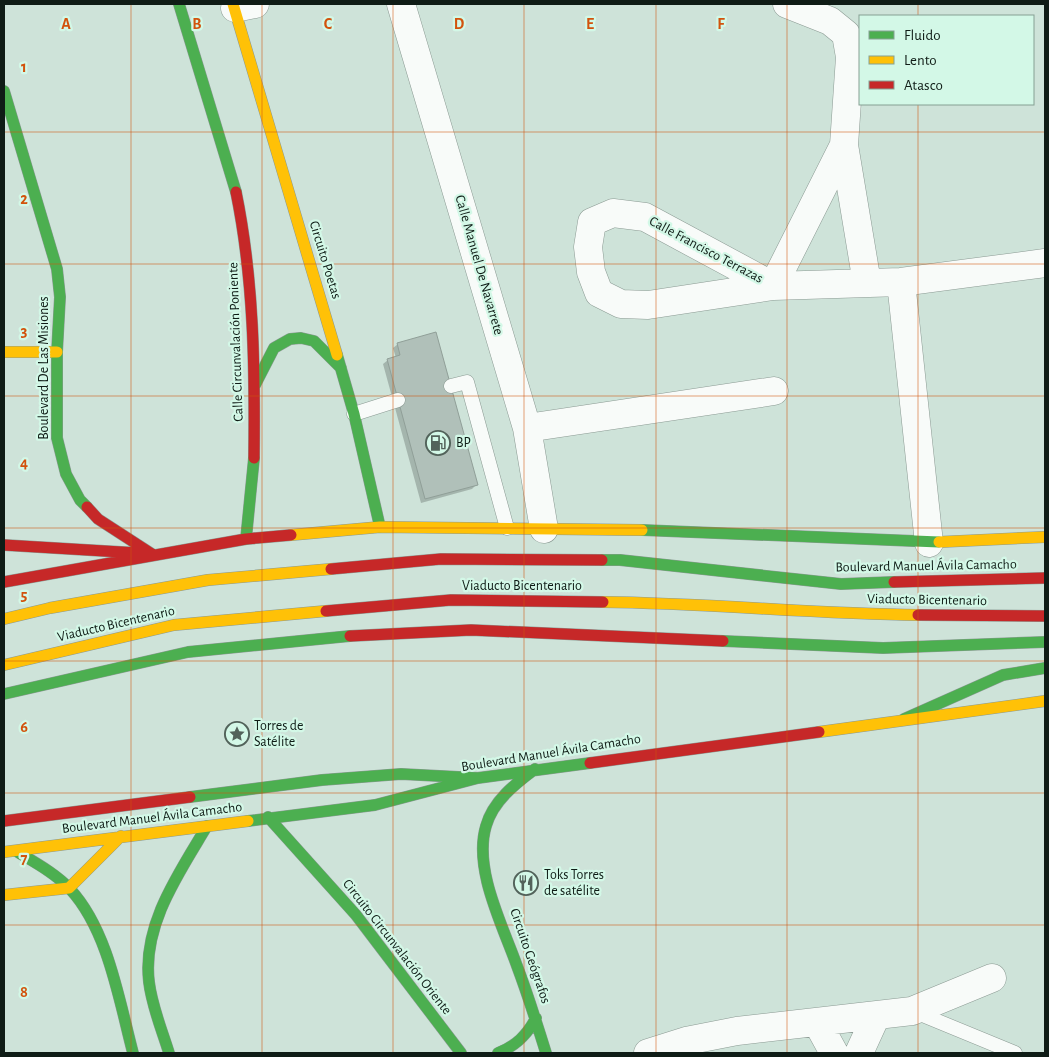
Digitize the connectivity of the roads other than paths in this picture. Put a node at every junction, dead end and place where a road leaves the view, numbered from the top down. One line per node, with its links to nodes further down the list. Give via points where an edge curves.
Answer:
1 (179, 4): 15 (main road, Calle Circunvalación Poniente, via 234,183 244,232 250,280)
2 (401, 4): 20 (street, Calle Manuel De Navarrete)
3 (787, 4): 7 (street, Calle Francisco Terrazas, via 830,21 846,34 850,57)
4 (241, 5): 14 (main road, Circuito Poetas)
5 (4, 91): 6 (main road, Boulevard De Las Misiones)
6 (9, 128): 13 (main road, Boulevard De Las Misiones, via 57,269 60,297)
7 (844, 145): 10 (street, Calle Francisco Terrazas); 11 (street, Calle Francisco Terrazas)
8 (1045, 263): 9 (street, Calle Francisco Terrazas)
9 (901, 282): 10 (street, Calle Francisco Terrazas); 26 (street)
10 (867, 283): 11 (street, Calle Francisco Terrazas)
11 (774, 286): 11 (street, Calle Francisco Terrazas, via 648,305 622,304 599,294 588,247 592,222 613,213 645,217)
12 (4, 352): 13 (main road)
13 (57, 352): 28 (main road, Boulevard De Las Misiones, via 56,438 66,474 80,500 98,518)
14 (342, 369): 15 (main road, via 314,341 290,339 274,348); 19 (main road, Circuito Poetas)
15 (254, 386): 25 (main road, Calle Circunvalación Poniente, via 254,458)
16 (450, 386): 22 (lane, via 467,382)
17 (774, 391): 20 (street)
18 (398, 400): 19 (lane)
19 (354, 414): 21 (main road, Circuito Poetas)
20 (527, 428): 23 (street, Calle Manuel De Navarrete)
21 (380, 527): 22 (main road, Boulevard Manuel Ávila Camacho); 25 (main road, Boulevard Manuel Ávila Camacho)
22 (507, 528): 23 (main road, Boulevard Manuel Ávila Camacho)
23 (544, 529): 26 (main road, Boulevard Manuel Ávila Camacho, via 666,530)
24 (1045, 537): 26 (main road, Boulevard Manuel Ávila Camacho)
25 (246, 539): 28 (main road, Boulevard Manuel Ávila Camacho)
26 (929, 543)
27 (4, 545): 28 (main road)
28 (152, 554): 30 (main road, Boulevard Manuel Ávila Camacho)
29 (1045, 578): 32 (main road, Boulevard Manuel Ávila Camacho, via 841,584 620,560 441,559 208,580)
30 (4, 582)
31 (1045, 616): 34 (main road, Viaducto Bicentenario, via 851,614 641,602 451,600 174,624)
32 (4, 619)
33 (1045, 642): 36 (main road, via 883,648 470,630 328,636 188,652)
34 (4, 665)
35 (1045, 668): 38 (main road, via 1003,676)
36 (4, 694)
37 (1045, 701): 38 (main road, Boulevard Manuel Ávila Camacho)
38 (904, 719): 39 (main road, Boulevard Manuel Ávila Camacho)
39 (535, 769): 40 (main road, Boulevard Manuel Ávila Camacho); 52 (main road, Circuito Geógrafos, via 511,787 493,810 483,840 484,864)
40 (478, 778): 41 (main road, Boulevard Manuel Ávila Camacho, via 375,804); 42 (main road, via 401,774 322,780)
41 (268, 817): 43 (main road, Boulevard Manuel Ávila Camacho); 56 (main road, Circuito Circunvalación Oriente, via 356,915)
42 (4, 821)
43 (207, 826): 44 (main road, Boulevard Manuel Ávila Camacho); 55 (main road, via 173,882 149,951 153,998)
44 (121, 836): 45 (main road, Boulevard Manuel Ávila Camacho); 47 (main road)
45 (16, 851): 46 (main road, Boulevard Manuel Ávila Camacho); 47 (main road)
46 (4, 852)
47 (69, 888): 48 (main road); 54 (main road, via 99,936)
48 (4, 895)
49 (992, 978): 50 (street)
50 (912, 1011): 51 (street); 62 (lane)
51 (876, 1016): 53 (street); 61 (street)
52 (536, 1018): 57 (main road, via 520,1042); 58 (main road, Circuito Geógrafos)
53 (817, 1022): 59 (street, via 737,1031); 60 (street)
54 (133, 1053)
55 (169, 1053)
56 (461, 1053)
57 (498, 1053)
58 (546, 1053)
59 (648, 1053)
60 (834, 1053)
61 (859, 1053)
62 (1015, 1053)

